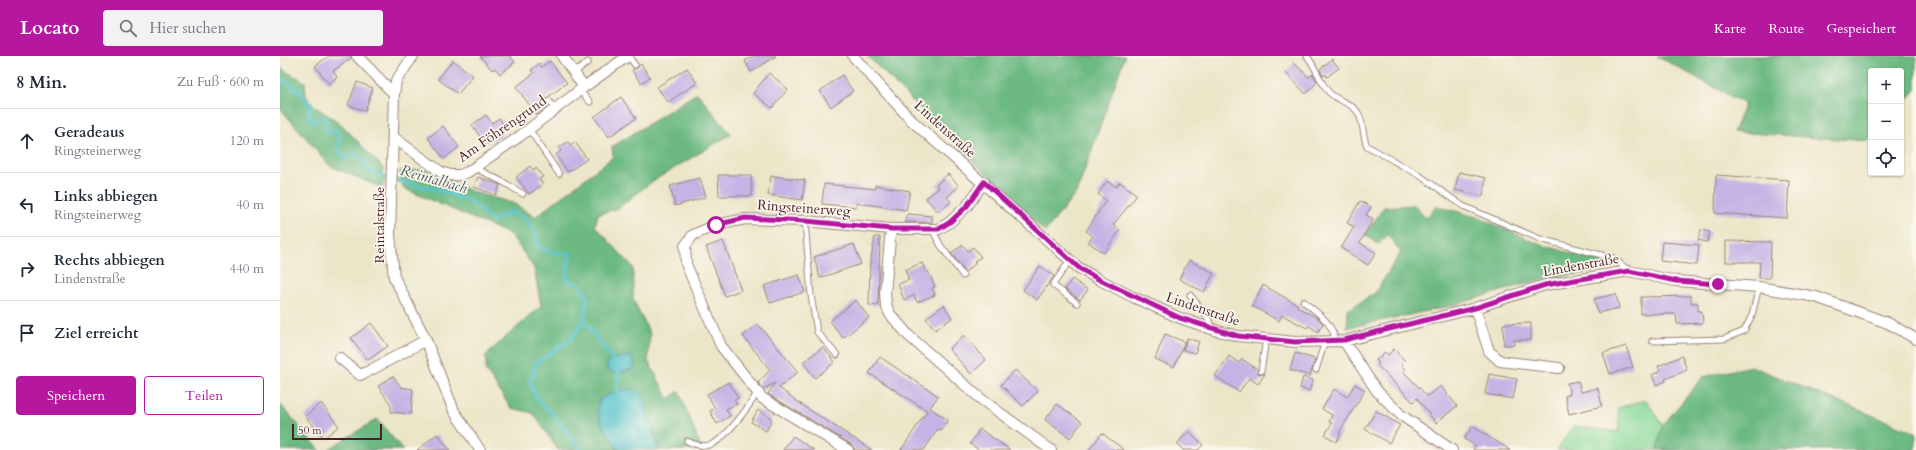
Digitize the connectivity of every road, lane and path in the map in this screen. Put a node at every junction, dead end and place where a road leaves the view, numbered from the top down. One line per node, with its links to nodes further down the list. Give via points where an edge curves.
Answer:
1 (357, 56): 11 (street)
2 (413, 56): 11 (street, Reintalstraße, via 396,81)
3 (562, 56): 9 (street)
4 (628, 56): 8 (lane); 10 (street, Am Föhrengrund)
5 (853, 56): 17 (street, Lindenstraße, via 912,120)
6 (1307, 56): 23 (lane, Lindenstraße, via 1327,91 1356,110 1367,146 1419,176 1463,206 1540,239 1613,258)
7 (588, 62): 9 (lane)
8 (635, 65)
9 (574, 73): 10 (street)
10 (582, 89): 12 (lane); 13 (street, Am Föhrengrund, via 552,105)
11 (394, 94): 14 (street, Reintalstraße)
12 (590, 102)
13 (529, 129): 15 (street, Am Föhrengrund); 16 (lane)
14 (393, 137): 15 (street, Am Föhrengrund, via 441,172 460,175); 33 (street, Reintalstraße, via 390,235 394,277)
15 (475, 168): 18 (lane)
16 (559, 174)
17 (984, 182): 21 (street, Ringsteinerweg, via 967,206 950,222 939,229); 22 (street, Lindenstraße)
18 (523, 194)
19 (805, 221): 20 (street, Ringsteinerweg); 36 (lane, via 817,332); 41 (street, Ringsteinerweg, via 745,218 716,225 693,236 685,246 686,264 720,346)
20 (891, 229): 21 (street, Ringsteinerweg); 45 (street, via 885,293 890,314 909,336 981,399)
21 (932, 229): 24 (lane)
22 (1070, 260): 28 (lane, via 1053,285); 30 (street, Lindenstraße, via 1106,284 1180,318)
23 (1629, 271): 25 (street, Lindenstraße, via 1676,281); 29 (street, Lindenstraße, via 1545,285)
24 (962, 276)
25 (1758, 287): 32 (street, Lindenstraße, via 1816,297 1888,323); 35 (lane, via 1752,315 1744,331 1724,339)
26 (1190, 294): 30 (lane, via 1205,313)
27 (1303, 301): 34 (lane, via 1328,322 1335,332)
28 (1077, 303)
29 (1475, 308): 34 (street, Lindenstraße); 38 (street, via 1489,351 1500,361)
30 (1213, 329): 31 (street, Lindenstraße, via 1238,336)
31 (1266, 339): 34 (street, Lindenstraße, via 1295,342); 40 (lane)
32 (1916, 339)
33 (426, 340): 37 (street, via 360,374); 43 (street, Reintalstraße, via 454,411)
34 (1335, 341): 39 (lane); 46 (street, via 1401,415)
35 (1652, 341)
36 (837, 355)
37 (340, 358)
38 (1559, 368)
39 (1316, 370)
40 (1261, 371)
41 (757, 392): 42 (lane, via 741,417 715,442 709,445); 44 (street, Ringsteinerweg, via 762,398)
42 (687, 441)
43 (480, 450)
44 (848, 450)
45 (1051, 450)
46 (1452, 450)

